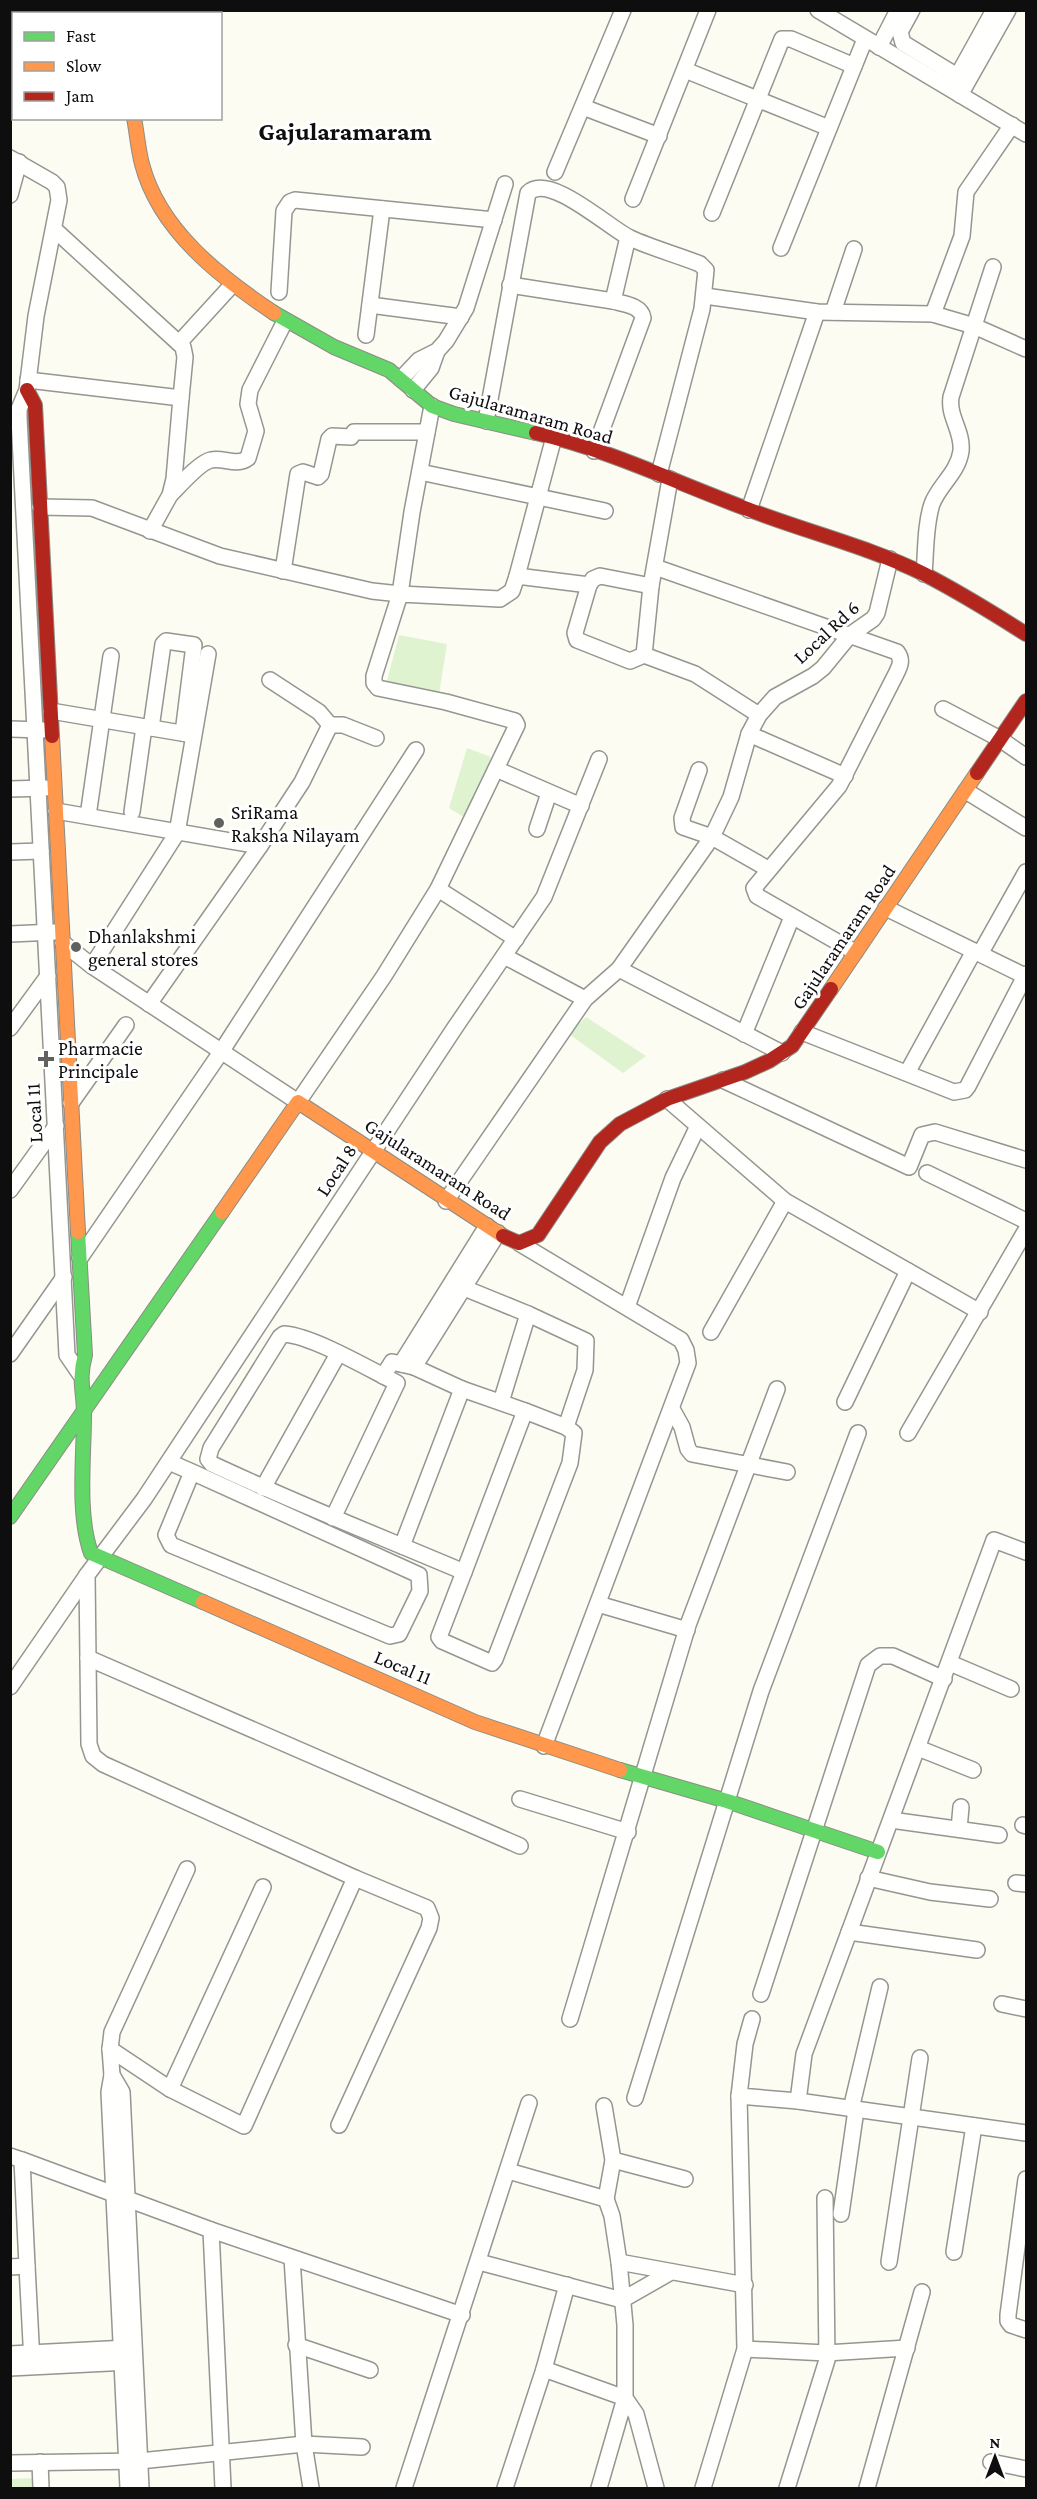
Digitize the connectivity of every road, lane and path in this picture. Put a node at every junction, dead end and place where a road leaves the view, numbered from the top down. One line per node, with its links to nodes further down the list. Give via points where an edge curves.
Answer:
1 (623, 10): 14 (street)
2 (708, 10): 11 (street)
3 (818, 10): 8 (street)
4 (898, 10): 9 (street)
5 (912, 10): 12 (street, via 900,39)
6 (994, 10): 12 (street)
7 (1008, 10): 12 (street)
8 (865, 39): 9 (street); 10 (street)
9 (879, 47): 12 (street)
10 (854, 66): 13 (street, via 783,39); 17 (street)
11 (685, 70): 13 (street); 19 (street)
12 (950, 82): 16 (street)
13 (757, 99): 17 (street); 26 (street)
14 (583, 107): 19 (street); 21 (street)
15 (135, 120): 33 (main road, Gajularamaram Road, via 142,165 163,212)
16 (1012, 125): 18 (street); 41 (street, via 969,185 962,236)
17 (829, 128): 30 (street)
18 (1026, 134)
19 (659, 136): 24 (street)
20 (14, 160): 23 (street); 28 (street, via 57,187)
21 (555, 172)
22 (505, 184): 27 (street)
23 (10, 195)
24 (633, 199)
25 (382, 209): 27 (street); 35 (street, via 290,202 284,211); 38 (street)
26 (712, 213)
27 (494, 220): 42 (street)
28 (55, 230): 46 (street); 49 (street, via 36,316)
29 (628, 237): 34 (street, via 589,209 548,189 532,190 528,193); 36 (street, via 704,266); 37 (street)
30 (781, 248)
31 (854, 249): 40 (street)
32 (993, 267): 44 (street)
33 (232, 285): 43 (main road, Gajularamaram Road); 46 (street)
34 (510, 285): 37 (street); 52 (street)
35 (279, 292)
36 (705, 296): 39 (street); 59 (street)
37 (613, 301): 57 (street, via 638,309 643,318)
38 (370, 305): 42 (street); 45 (street)
39 (817, 312): 40 (street); 63 (street)
40 (833, 312): 41 (street)
41 (933, 314): 44 (street)
42 (461, 317): 48 (street, via 437,351 419,360)
43 (285, 321): 48 (main road, Gajularamaram Road, via 334,347 378,364); 60 (street, via 250,390 248,404 256,431 248,458 240,463 207,461)
44 (974, 326): 47 (street); 69 (street, via 950,407 961,451 957,465 933,504)
45 (366, 335)
46 (179, 343): 50 (street, via 185,357)
47 (1026, 348)
48 (407, 384): 51 (main road, Gajularamaram Road)
49 (28, 385): 50 (street); 55 (street, Local 11, via 19,409); 56 (main road, Local 11, via 35,405)
50 (180, 398): 60 (street, via 176,471)
51 (432, 406): 52 (main road, Gajularamaram Road); 53 (street)
52 (486, 421): 54 (main road, Gajularamaram Road)
53 (427, 432): 58 (street); 68 (street, via 354,432 351,437 332,436 321,474 298,474)
54 (554, 437): 57 (main road, Gajularamaram Road); 61 (street)
55 (15, 450): 56 (street); 77 (street, Local 11)
56 (37, 450): 62 (main road, Local 11)
57 (594, 451): 59 (main road, Gajularamaram Road)
58 (420, 472): 61 (street); 73 (street)
59 (664, 477): 63 (main road, Gajularamaram Road); 67 (street)
60 (170, 495): 65 (street)
61 (539, 495): 64 (street); 70 (street)
62 (40, 507): 65 (street, via 92,508); 76 (main road, Local 11)
63 (749, 510): 66 (main road, Gajularamaram Road)
64 (605, 511)
65 (150, 531): 68 (street, via 199,550)
66 (890, 559): 69 (main road, Gajularamaram Road); 75 (street, Local Rd 6, via 877,613)
67 (655, 567): 72 (street); 75 (street)
68 (283, 571): 73 (street)
69 (924, 574): 74 (main road, Gajularamaram Road)
70 (517, 576): 71 (street); 73 (street, via 512,591 500,599)
71 (589, 585): 72 (street, via 600,576); 80 (street, via 575,633 577,640 630,660)
72 (651, 586): 80 (street)
73 (400, 594): 99 (street, via 374,683 378,688 515,721 518,725)
74 (1022, 631)
75 (850, 635): 85 (street, Local Rd 6, via 823,668 775,697); 101 (street, via 897,652 901,662)
76 (47, 644): 77 (street); 84 (main road, Local 11)
77 (30, 645): 90 (street, Local 11)
78 (208, 654): 92 (street)
79 (111, 656): 86 (street)
80 (644, 656): 85 (street, via 695,674)
81 (270, 680): 87 (street, via 319,712)
82 (1026, 701): 95 (main road, Gajularamaram Road)
83 (943, 709): 95 (street)
84 (51, 711): 86 (street); 91 (main road, Local 11)
85 (759, 715): 93 (street, Local Rd 6)
86 (107, 721): 88 (street); 109 (street)
87 (330, 725): 94 (street, via 342,725); 115 (street, via 302,782)
88 (148, 727): 92 (street); 92 (street, via 163,644 166,641 194,645); 110 (street)
89 (10, 729): 90 (street)
90 (35, 730): 91 (street); 104 (street, Local 11)
91 (52, 730): 102 (main road, Local 11)
92 (189, 734): 113 (street)
93 (749, 734): 101 (street); 114 (street, Local Rd 6, via 731,797)
94 (376, 738)
95 (1000, 739): 97 (street); 105 (main road, Gajularamaram Road)
96 (416, 750): 140 (street)
97 (1026, 757)
98 (599, 759): 107 (street, Local 8)
99 (496, 769): 106 (street); 120 (street)
100 (699, 770): 114 (street, via 682,823 688,830)
101 (845, 776): 118 (street)
102 (55, 788): 104 (street); 108 (main road, Local 11)
103 (10, 789): 104 (street)
104 (38, 789): 116 (street, Local 11)
105 (966, 791): 111 (street); 121 (main road, Gajularamaram Road)
106 (549, 793): 107 (street); 112 (street)
107 (581, 806): 126 (street, Local 8, via 544,897)
108 (56, 811): 109 (street); 125 (main road, Local 11)
109 (93, 812): 113 (street)
110 (132, 812)
111 (1026, 828)
112 (537, 829)
113 (177, 832): 115 (street); 130 (street)
114 (712, 837): 118 (street); 131 (street, Local Rd 6)
115 (260, 846): 135 (street)
116 (40, 851): 117 (street); 123 (street, Local 11)
117 (10, 852)
118 (768, 870): 122 (street, via 753,892)
119 (1026, 872): 128 (street)
120 (438, 889): 126 (street); 147 (street)
121 (886, 908): 127 (main road, Gajularamaram Road); 128 (street)
122 (792, 916): 127 (street); 139 (street)
123 (45, 933): 124 (street); 125 (street); 133 (street, Local 11)
124 (10, 934)
125 (63, 938): 130 (street); 143 (main road, Local 11)
126 (516, 939): 129 (street, Local 8)
127 (855, 952): 138 (main road, Gajularamaram Road)
128 (977, 953): 132 (street); 142 (street)
129 (504, 956): 134 (street); 151 (street, Local 8)
130 (92, 966): 135 (street)
131 (618, 969): 134 (street, Local Rd 6); 139 (street)
132 (1026, 975): 142 (street, via 965,1090 954,1092)
133 (48, 976): 137 (street); 144 (street, Local 11)
134 (585, 999): 155 (street, Local Rd 6)
135 (149, 1004): 140 (street)
136 (126, 1025): 148 (street)
137 (10, 1028)
138 (802, 1032): 141 (main road, Gajularamaram Road); 142 (street)
139 (744, 1034): 141 (street)
140 (221, 1052): 147 (street); 163 (street)
141 (782, 1053): 145 (main road, Gajularamaram Road)
142 (907, 1073)
143 (70, 1074): 144 (street); 148 (main road, Local 11)
144 (53, 1075): 149 (street, Local 11)
145 (723, 1080): 146 (main road, Gajularamaram Road); 152 (street, via 909,1167 922,1135 935,1132)
146 (667, 1099): 150 (street); 162 (main road, Gajularamaram Road, via 612,1129 537,1235)
147 (298, 1102): 151 (main road, Gajularamaram Road); 181 (main road)
148 (71, 1104): 158 (main road, Local 11)
149 (56, 1126): 154 (street); 161 (street, Local 11)
150 (698, 1126): 156 (street); 167 (street, via 673,1178)
151 (375, 1150): 155 (main road, Gajularamaram Road); 186 (street, Local 8)
152 (1026, 1160)
153 (927, 1173): 157 (street)
154 (10, 1190)
155 (446, 1200): 159 (main road, Gajularamaram Road)
156 (785, 1201): 164 (street); 170 (street)
157 (1026, 1221)
158 (78, 1229): 161 (street); 163 (main road, Local 11)
159 (492, 1230): 162 (main road, Gajularamaram Road); 166 (street)
160 (1026, 1230): 168 (street)
161 (61, 1231): 165 (street, Local 11)
162 (519, 1242): 167 (street)
163 (80, 1258): 174 (main road, Local 11, via 85,1355)
164 (908, 1271): 168 (street); 179 (street)
165 (64, 1277): 171 (street); 174 (street, Local 11, via 67,1355)
166 (457, 1286): 169 (street); 173 (street)
167 (627, 1307): 180 (street, via 681,1340 686,1350 688,1363)
168 (980, 1312): 185 (street)
169 (528, 1314): 178 (street); 183 (street, via 586,1341 585,1370)
170 (711, 1332)
171 (10, 1354)
172 (338, 1354): 175 (street); 190 (street); 190 (street, via 294,1335 280,1337 208,1453 212,1464)
173 (408, 1365): 175 (street, via 392,1362); 176 (street)
174 (80, 1374): 181 (main road, Local 11)
175 (383, 1376): 192 (street, via 397,1383)
176 (462, 1389): 178 (street); 193 (street)
177 (777, 1389): 187 (street)
178 (501, 1402): 182 (street)
179 (845, 1402)
180 (672, 1409): 187 (street, via 692,1454); 198 (street)
181 (84, 1410): 191 (main road); 195 (main road, Local 11, via 84,1533 91,1553)
182 (525, 1411): 183 (street); 196 (street)
183 (566, 1427): 196 (street, via 574,1433 570,1462 492,1663 439,1637)
184 (858, 1433): 210 (street, via 781,1634)
185 (908, 1433)
186 (169, 1462): 188 (street); 195 (street, Local 8)
187 (749, 1463): 189 (street); 199 (street)
188 (192, 1472): 188 (street, via 419,1575 420,1591 399,1634 390,1636 171,1545 166,1535)
189 (787, 1472)
190 (264, 1488): 192 (street)
191 (10, 1517)
192 (333, 1518): 193 (street)
193 (402, 1546): 196 (street)
194 (1026, 1552): 201 (street, via 994,1540)
195 (100, 1559): 197 (street, Local 8); 205 (main road, Local 11, via 475,1722)
196 (464, 1572)
197 (87, 1575): 200 (street); 203 (street, Local 8)
198 (598, 1604): 199 (street); 205 (street)
199 (687, 1630): 208 (street)
200 (88, 1658): 217 (street); 220 (street, via 89,1744 93,1756)
201 (950, 1663): 202 (street); 204 (street)
202 (944, 1679): 206 (street); 213 (street, via 893,1656 880,1656 868,1665)
203 (10, 1687)
204 (1011, 1689)
205 (544, 1746): 208 (main road, Local 11)
206 (918, 1748): 207 (street); 212 (street)
207 (973, 1770)
208 (644, 1778): 210 (main road, Local 11); 215 (street)
209 (520, 1799): 215 (street)
210 (727, 1801): 213 (main road, Local 11); 236 (street)
211 (961, 1807): 214 (street)
212 (891, 1820): 214 (street); 218 (street)
213 (814, 1829): 218 (main road, Local 11); 227 (street)
214 (959, 1829): 216 (street)
215 (628, 1832): 230 (street)
216 (999, 1835)
217 (520, 1846)
218 (878, 1852): 221 (street)
219 (187, 1869): 232 (street, via 126,1998 112,2032)
220 (356, 1878): 234 (street, via 244,2126); 242 (street, via 427,1908 431,1918)
221 (868, 1878): 223 (street, via 930,1892); 224 (street)
222 (263, 1887): 234 (street)
223 (990, 1899)
224 (849, 1932): 225 (street); 237 (street, via 804,2054)
225 (978, 1950)
226 (880, 1987): 240 (street)
227 (761, 1994)
228 (1002, 2004): 229 (street)
229 (1026, 2009)
230 (570, 2019)
231 (752, 2019): 235 (street)
232 (110, 2049): 234 (street); 250 (street, via 109,2092)
233 (920, 2058): 241 (street)
234 (170, 2089)
235 (739, 2096): 237 (street); 264 (street)
236 (635, 2098)
237 (798, 2101): 240 (street)
238 (529, 2103): 247 (street)
239 (604, 2106): 246 (street)
240 (854, 2109): 241 (street); 253 (street)
241 (912, 2117): 243 (street); 259 (street)
242 (339, 2126)
243 (977, 2126): 244 (street); 255 (street)
244 (1026, 2133)
245 (16, 2158): 250 (street); 260 (street)
246 (613, 2160): 248 (street); 252 (street)
247 (508, 2171): 252 (street); 257 (street)
248 (685, 2179)
249 (1026, 2179): 268 (street, via 1008,2315 1011,2325)
250 (120, 2196): 254 (street); 274 (street)
251 (825, 2198): 272 (street)
252 (606, 2199): 258 (street)
253 (841, 2214)
254 (211, 2230): 256 (street); 282 (street)
255 (954, 2252)
256 (292, 2258): 267 (street); 269 (street)
257 (479, 2262): 263 (street); 267 (street)
258 (619, 2262): 262 (street); 266 (street)
259 (889, 2262)
260 (27, 2266): 261 (street); 275 (street)
261 (10, 2267)
262 (671, 2272): 264 (street); 266 (street)
263 (567, 2285): 266 (street); 277 (street)
264 (745, 2285): 271 (street)
265 (922, 2292): 270 (street)
266 (622, 2300): 279 (street)
267 (462, 2315): 293 (street)
268 (1026, 2330)
269 (296, 2346): 278 (street); 280 (street)
270 (907, 2348): 272 (street); 299 (street)
271 (745, 2349): 272 (street); 297 (street)
272 (826, 2353): 298 (street)
273 (10, 2354): 275 (street)
274 (127, 2355): 275 (street); 283 (street)
275 (32, 2360): 276 (street)
276 (10, 2368)
277 (544, 2369): 279 (street); 294 (street)
278 (370, 2370)
279 (625, 2398): 295 (street); 296 (street, via 636,2414)
280 (304, 2444): 281 (street); 282 (street); 292 (street)
281 (362, 2447)
282 (222, 2452): 283 (street); 291 (street)
283 (133, 2461): 286 (street); 289 (street); 290 (street)
284 (991, 2462): 287 (street)
285 (10, 2463): 286 (street)
286 (40, 2463): 288 (street)
287 (1026, 2469)
288 (41, 2488)
289 (128, 2488)
290 (141, 2488)
291 (223, 2488)
292 (311, 2488)
293 (404, 2488)
294 (505, 2488)
295 (599, 2488)
296 (656, 2488)
297 (703, 2488)
298 (787, 2488)
299 (867, 2488)

